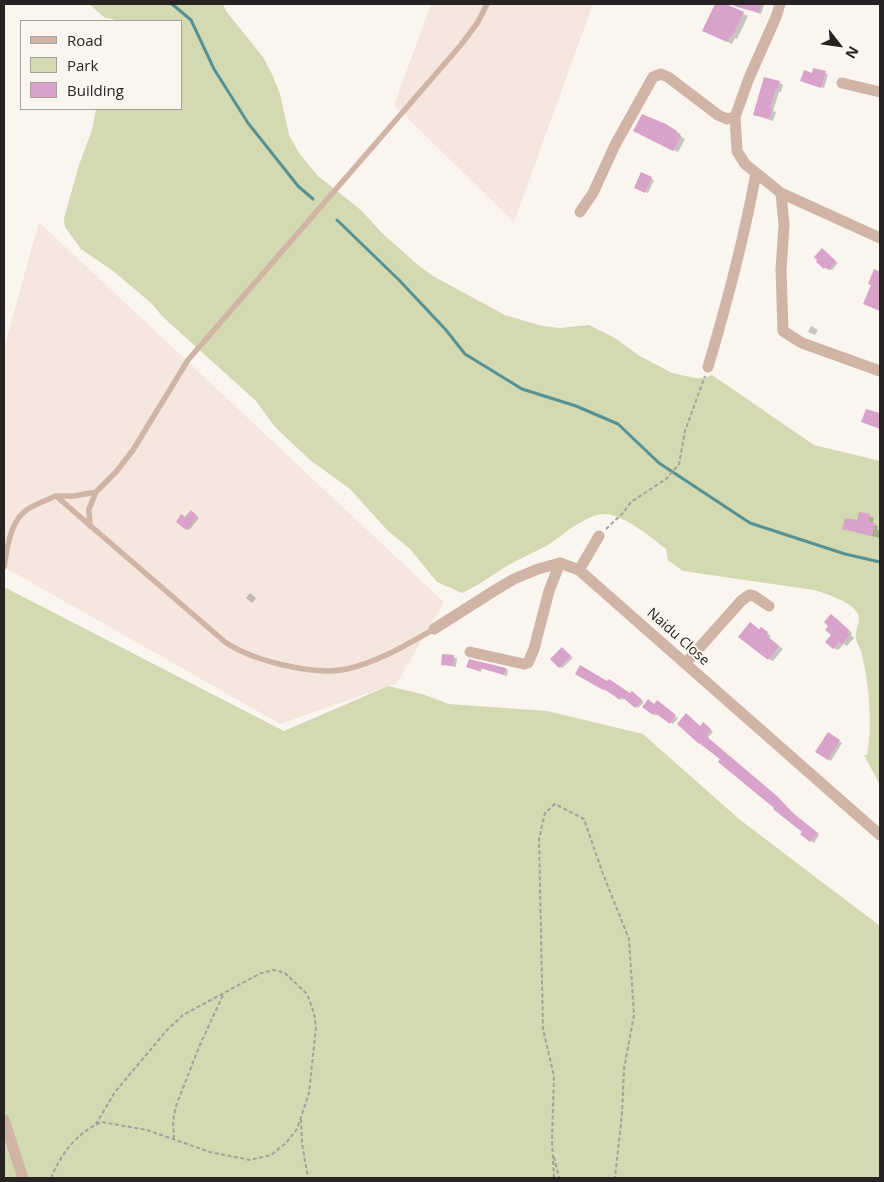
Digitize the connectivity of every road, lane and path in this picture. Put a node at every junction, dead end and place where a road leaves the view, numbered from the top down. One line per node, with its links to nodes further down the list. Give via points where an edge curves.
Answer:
1 (486, 4): 12 (lane, via 478,22 460,46 188,360 133,450)
2 (778, 4): 5 (street, via 776,17 748,78)
3 (842, 83): 4 (street)
4 (880, 92)
5 (736, 117): 6 (street, via 737,151); 8 (street, via 727,119 718,115 661,74 653,77 615,146 594,193)
6 (756, 173): 7 (street); 10 (street, via 747,224)
7 (781, 193): 9 (street); 11 (street, via 784,225 781,270 783,331 802,343)
8 (580, 212)
9 (880, 238)
10 (708, 367): 15 (path, via 685,431 679,464 666,479 631,502)
11 (880, 371)
12 (96, 492): 13 (lane); 14 (lane, via 89,510)
13 (56, 496): 14 (lane); 17 (lane, via 26,510 21,516 11,534)
14 (90, 526): 20 (lane, via 225,642 258,659 305,668 345,669 386,656)
15 (599, 536): 18 (street)
16 (560, 563): 18 (street, Naidu Close); 20 (street, via 514,579); 21 (street, via 528,663)
17 (4, 567)
18 (579, 570): 22 (street, Naidu Close)
19 (769, 606): 22 (street, via 749,595)
20 (434, 629)
21 (470, 652)
22 (684, 664): 23 (street, Naidu Close)
23 (880, 835)
24 (223, 995): 25 (path, via 261,973 274,970 285,973 307,994 316,1027 309,1093); 27 (path, via 183,1015 167,1030 115,1092); 28 (path, via 176,1106)
25 (301, 1116): 28 (path, via 297,1129 286,1143 271,1155 250,1160); 32 (path)
26 (4, 1120): 30 (street)
27 (96, 1124): 28 (path, via 102,1122 147,1130); 31 (path, via 70,1145)
28 (174, 1140)
29 (553, 1152): 33 (path); 34 (path); 35 (path, via 554,1076 543,1029 539,839 545,813 555,804 584,819 629,939 634,1015 624,1068)
30 (22, 1178)
31 (51, 1178)
32 (308, 1178)
33 (554, 1178)
34 (559, 1178)
35 (615, 1178)

